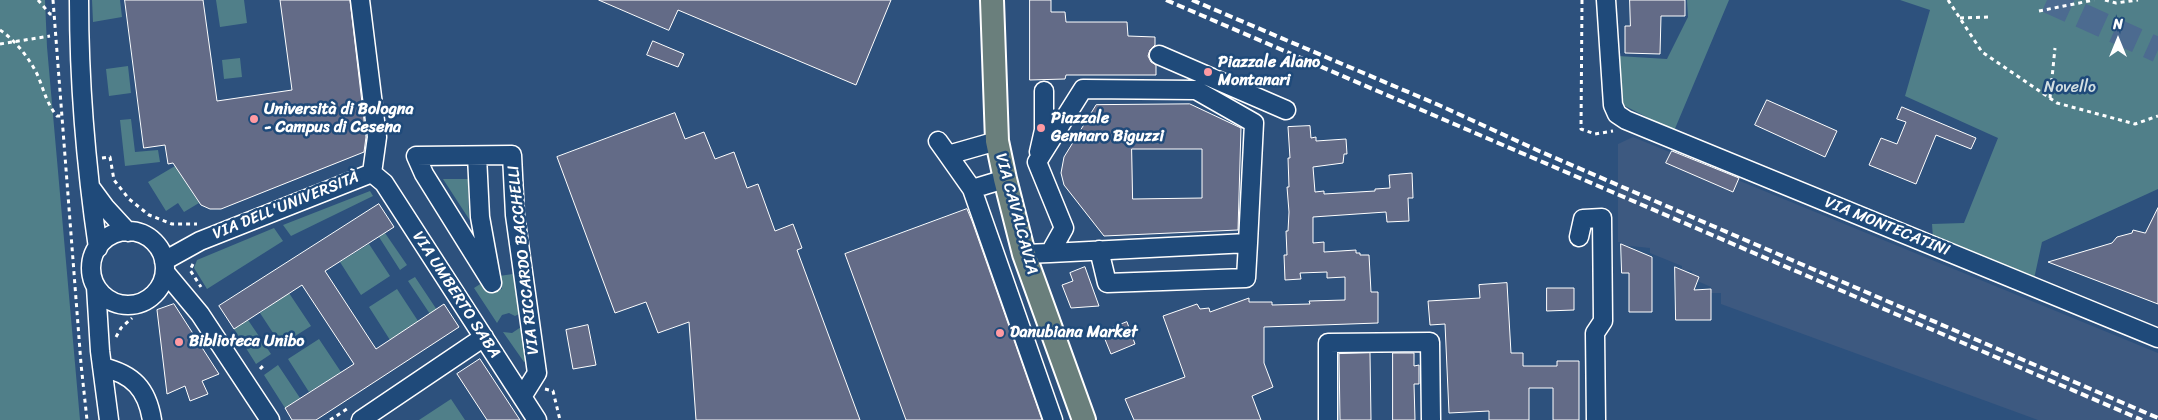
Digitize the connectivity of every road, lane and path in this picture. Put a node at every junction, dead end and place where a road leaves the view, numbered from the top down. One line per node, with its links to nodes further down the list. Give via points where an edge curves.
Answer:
1 (38, 0): 13 (path)
2 (53, 0): 13 (path)
3 (79, 0): 31 (street)
4 (360, 0): 34 (street, via 377,137)
5 (992, 0): 29 (main road, VIA CAVALCAVIA)
6 (1582, 0): 28 (path, via 1581,129 1595,134 1608,133)
7 (1606, 0): 28 (street, VIA MONTECATINI, via 1611,95 1617,114)
8 (1948, 0): 15 (path)
9 (2094, 0): 12 (path)
10 (2105, 0): 11 (path, via 2116,3)
11 (2138, 0)
12 (2039, 11)
13 (53, 14): 17 (path)
14 (1991, 17): 15 (path)
15 (1960, 18): 24 (path, via 1982,52)
16 (0, 30): 26 (path, via 26,55 48,105 57,116)
17 (52, 36): 18 (path, bridge); 26 (path)
18 (0, 44)
19 (2054, 48): 24 (path)
20 (1159, 55): 21 (street)
21 (1201, 73): 22 (street); 25 (street)
22 (1196, 90): 33 (street, via 1083,89); 44 (street, via 1254,123)
23 (1044, 91): 33 (street, via 1044,130)
24 (2050, 98): 27 (path, via 2057,103 2136,124)
25 (1286, 110)
26 (61, 116): 32 (path)
27 (2158, 116)
28 (1635, 124): 60 (street, VIA MONTECATINI)
29 (997, 141): 35 (main road, VIA CAVALCAVIA); 37 (street, via 943,148)
30 (477, 156): 30 (street, VIA RICCARDO BACCHELLI, via 416,156 492,283 480,217); 66 (street, VIA RICCARDO BACCHELLI, via 512,155 515,215 537,372)
31 (86, 159): 32 (path); 36 (street); 38 (path, via 110,157 114,180 129,199 149,215 172,224 197,224)
32 (64, 161): 67 (path)
33 (1037, 162): 39 (street)
34 (372, 173): 43 (street, VIA DELL'UNIVERSITÀ); 59 (street, VIA UMBERTO SABA, via 384,183)
35 (1005, 178): 37 (street); 49 (main road, VIA CAVALCAVIA)
36 (89, 186): 40 (street); 45 (street)
37 (972, 189): 55 (street)
38 (206, 220)
39 (1064, 228): 47 (street); 48 (street)
40 (128, 232): 42 (street, via 142,234); 45 (street, via 113,235)
41 (1579, 237): 78 (street, via 1583,219 1602,218 1602,321 1595,333)
42 (151, 240): 43 (street); 51 (street, via 159,248)
43 (200, 241): 51 (street, VIA DELL'UNIVERSITÀ)
44 (1248, 243): 46 (street); 46 (street, via 1246,278 1107,283)
45 (98, 248): 53 (street, via 91,268)
46 (1100, 250): 47 (street)
47 (1081, 251): 48 (street)
48 (1050, 252): 49 (street)
49 (1024, 254): 52 (main road, VIA CAVALCAVIA)
50 (194, 263): 54 (path, via 190,270)
51 (165, 266): 56 (street, via 161,285); 58 (street)
52 (1035, 284): 55 (street); 61 (main road, VIA CAVALCAVIA)
53 (96, 287): 57 (street, via 106,298); 62 (street)
54 (202, 289)
55 (1008, 294): 63 (street)
56 (153, 295): 57 (street); 58 (street, via 173,298)
57 (128, 311): 62 (path); 62 (street, via 106,324 102,336)
58 (200, 314): 70 (street)
59 (484, 337): 66 (street, VIA UMBERTO SABA); 71 (street)
60 (2158, 338)
61 (1060, 352): 63 (street); 75 (main road, VIA CAVALCAVIA)
62 (105, 354): 68 (street); 69 (street, via 120,372 142,389 150,405)
63 (1032, 363): 74 (street)
64 (264, 365): 65 (path)
65 (260, 369)
66 (526, 392): 72 (street, VIA UMBERTO SABA); 73 (path, via 553,391)
67 (87, 420)
68 (109, 420)
69 (152, 420)
70 (270, 420)
71 (361, 420)
72 (536, 420)
73 (560, 420)
74 (1053, 420)
75 (1083, 420)
76 (1328, 420): 77 (street, via 1328,343 1430,342)
77 (1431, 420)
78 (1596, 420)

